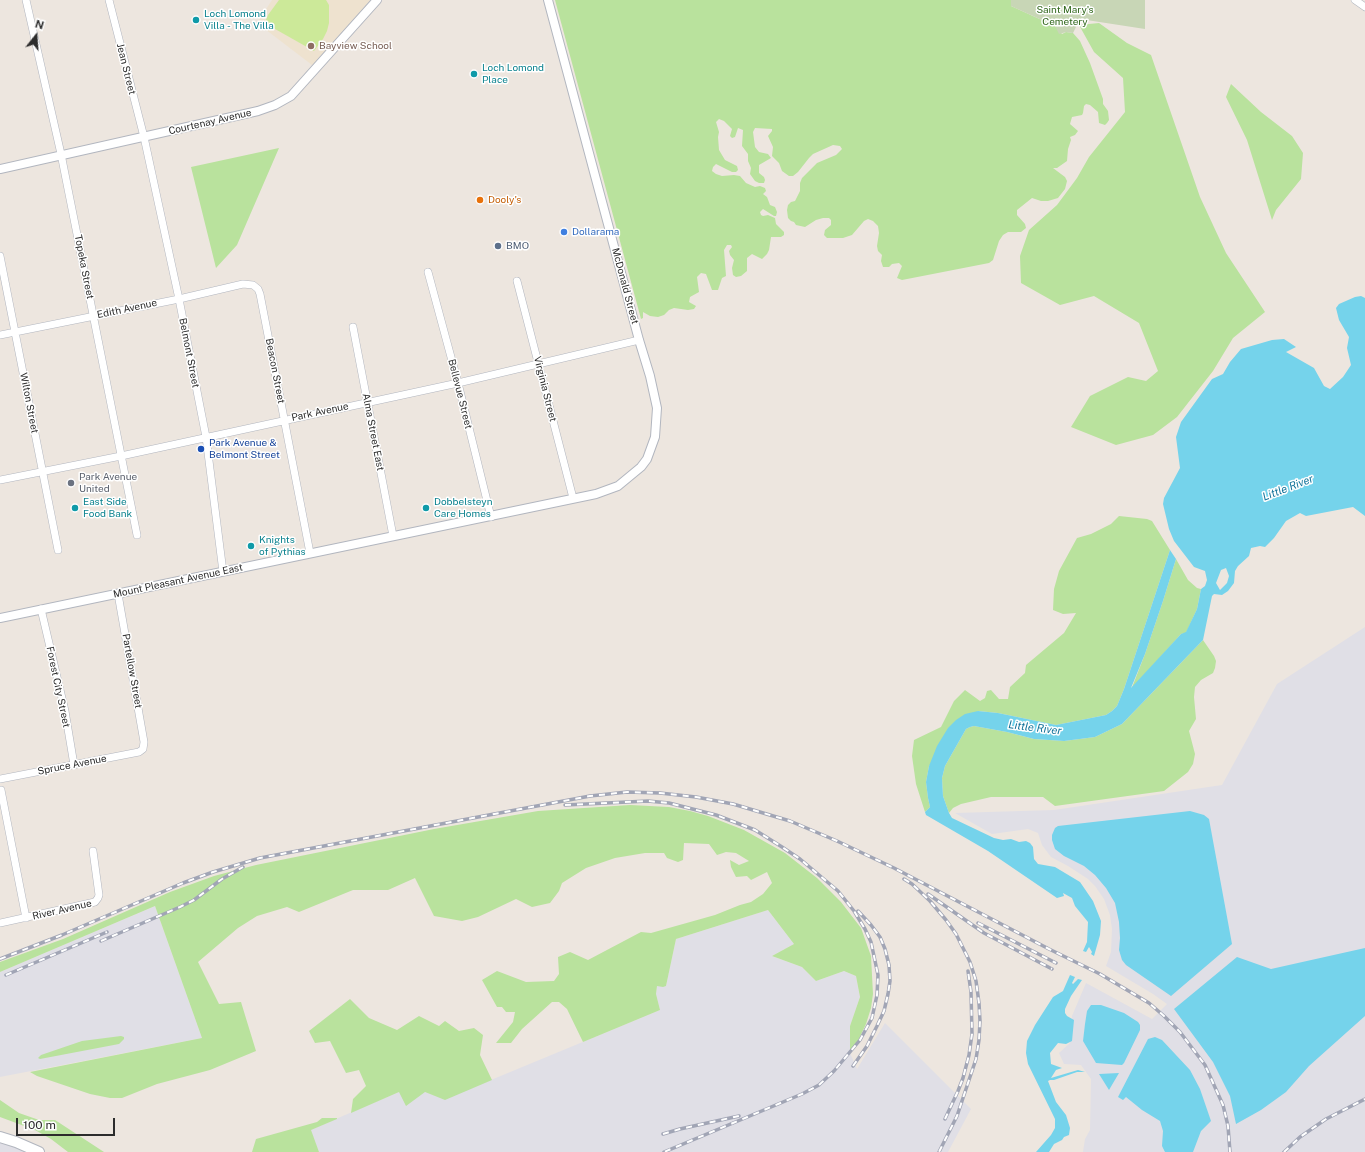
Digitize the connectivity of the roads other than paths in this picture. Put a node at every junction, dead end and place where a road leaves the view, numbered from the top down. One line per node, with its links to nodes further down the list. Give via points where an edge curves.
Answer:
1 (26, 0): 8 (street, Topeka Street)
2 (109, 0): 7 (street, Jean Street)
3 (377, 0): 7 (street, Courtenay Avenue, via 283,102 258,111)
4 (548, 0): 19 (street, McDonald Street)
5 (1355, 0): 6 (street)
6 (1365, 7)
7 (144, 137): 8 (street, Courtenay Avenue); 14 (street, Belmont Street)
8 (61, 154): 9 (street, Courtenay Avenue); 15 (street, Topeka Street)
9 (0, 169)
10 (0, 256): 17 (street, Wilton Street)
11 (428, 272): 21 (street, Bellevue Street)
12 (517, 281): 20 (street, Virginia Street)
13 (253, 285): 14 (street, Edith Avenue, via 243,284); 23 (street, Beacon Street, via 260,294)
14 (179, 299): 15 (street, Edith Avenue); 24 (street, Belmont Street)
15 (94, 316): 17 (street, Edith Avenue); 25 (street, Topeka Street)
16 (353, 327): 22 (street, Alma Street East)
17 (15, 332): 18 (street, Edith Avenue); 26 (street, Wilton Street)
18 (0, 335)
19 (639, 340): 20 (street, Park Avenue); 27 (street, McDonald Street, via 652,383 658,417 652,448 647,459)
20 (539, 365): 21 (street, Park Avenue); 29 (street, Virginia Street)
21 (458, 383): 22 (street, Park Avenue); 30 (street, Bellevue Street)
22 (367, 402): 23 (street, Park Avenue); 32 (street, Alma Street East)
23 (284, 420): 24 (street, Park Avenue); 34 (street, Beacon Street)
24 (206, 437): 25 (street, Park Avenue); 35 (street, Belmont Street)
25 (121, 456): 26 (street, Park Avenue); 31 (street, Topeka Street)
26 (43, 472): 28 (street, Park Avenue); 33 (street, Wilton Street)
27 (633, 475): 29 (street, Mount Pleasant Avenue East, via 609,490)
28 (0, 480)
29 (573, 498): 30 (street, Mount Pleasant Avenue East)
30 (491, 517): 32 (street, Mount Pleasant Avenue East)
31 (137, 536)
32 (393, 536): 34 (street, Mount Pleasant Avenue East)
33 (58, 550)
34 (310, 553): 35 (street, Mount Pleasant Avenue East)
35 (223, 572): 36 (street, Mount Pleasant Avenue East)
36 (118, 594): 37 (street, Mount Pleasant Avenue East); 39 (street, Partellow Street, via 144,742)
37 (41, 610): 38 (street, Mount Pleasant Avenue East); 40 (street, Forest City Street, via 65,711)
38 (0, 618)
39 (143, 749): 40 (street, Spruce Avenue, via 139,752)
40 (74, 765): 41 (street, Spruce Avenue)
41 (0, 779)
42 (1, 790): 44 (street)
43 (93, 851): 44 (street, River Avenue, via 99,895 97,901)
44 (26, 918): 45 (street, River Avenue)
45 (0, 923)
46 (0, 1137): 47 (main road)
47 (39, 1152)

